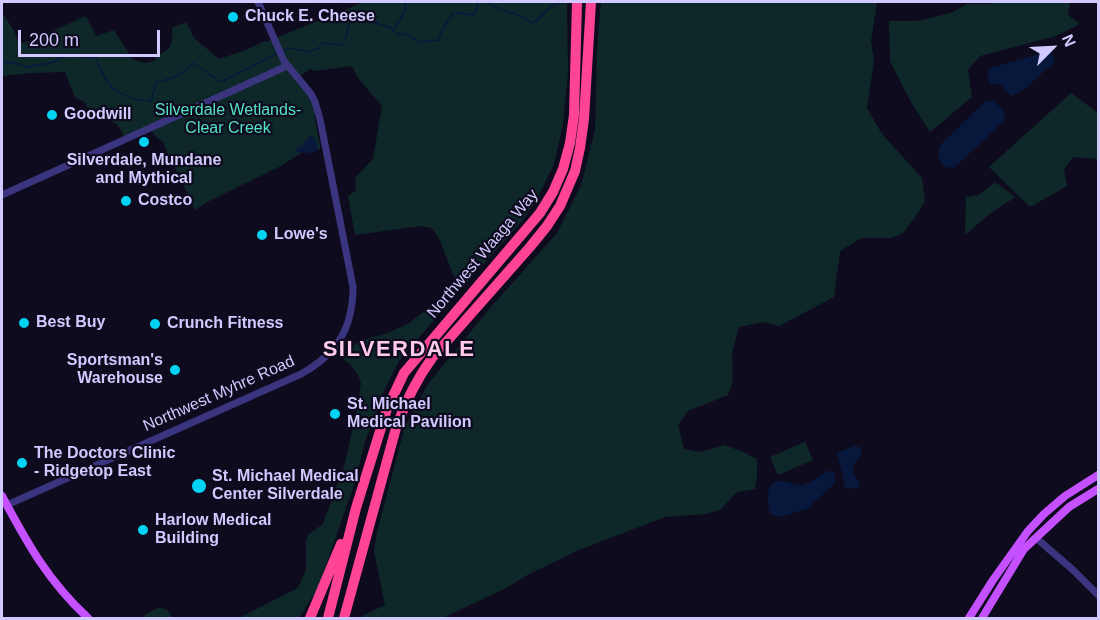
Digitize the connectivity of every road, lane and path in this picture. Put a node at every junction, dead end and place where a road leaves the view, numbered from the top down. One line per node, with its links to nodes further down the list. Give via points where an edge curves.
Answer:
1 (258, 2): 6 (street, Northwest Myhre Road)
2 (570, 2): 7 (highway)
3 (577, 2): 7 (highway)
4 (583, 2): 8 (highway)
5 (591, 2): 8 (highway)
6 (287, 66): 9 (street); 13 (street, Northwest Myhre Road, via 311,94 320,119 353,287 351,313 341,339 324,358 301,374)
7 (575, 67): 14 (highway, Northwest Waaga Way, via 570,143 554,192 404,373 387,409)
8 (585, 86): 15 (highway, Northwest Waaga Way, via 580,148 560,206 530,247 419,376 396,428)
9 (2, 195)
10 (1098, 475): 16 (main road, via 1054,504)
11 (1098, 489): 17 (main road, via 1069,507)
12 (2, 496): 13 (main road)
13 (4, 506): 19 (main road, via 42,567)
14 (356, 508): 20 (highway); 21 (highway, Northwest Waaga Way)
15 (370, 522): 22 (highway, Northwest Waaga Way); 23 (highway)
16 (1028, 531): 17 (main road, via 1030,539); 24 (main road)
17 (1036, 538): 18 (street); 25 (main road, via 1024,549)
18 (1098, 595)
19 (88, 618)
20 (310, 618)
21 (328, 618)
22 (344, 618)
23 (352, 618)
24 (969, 618)
25 (982, 618)

